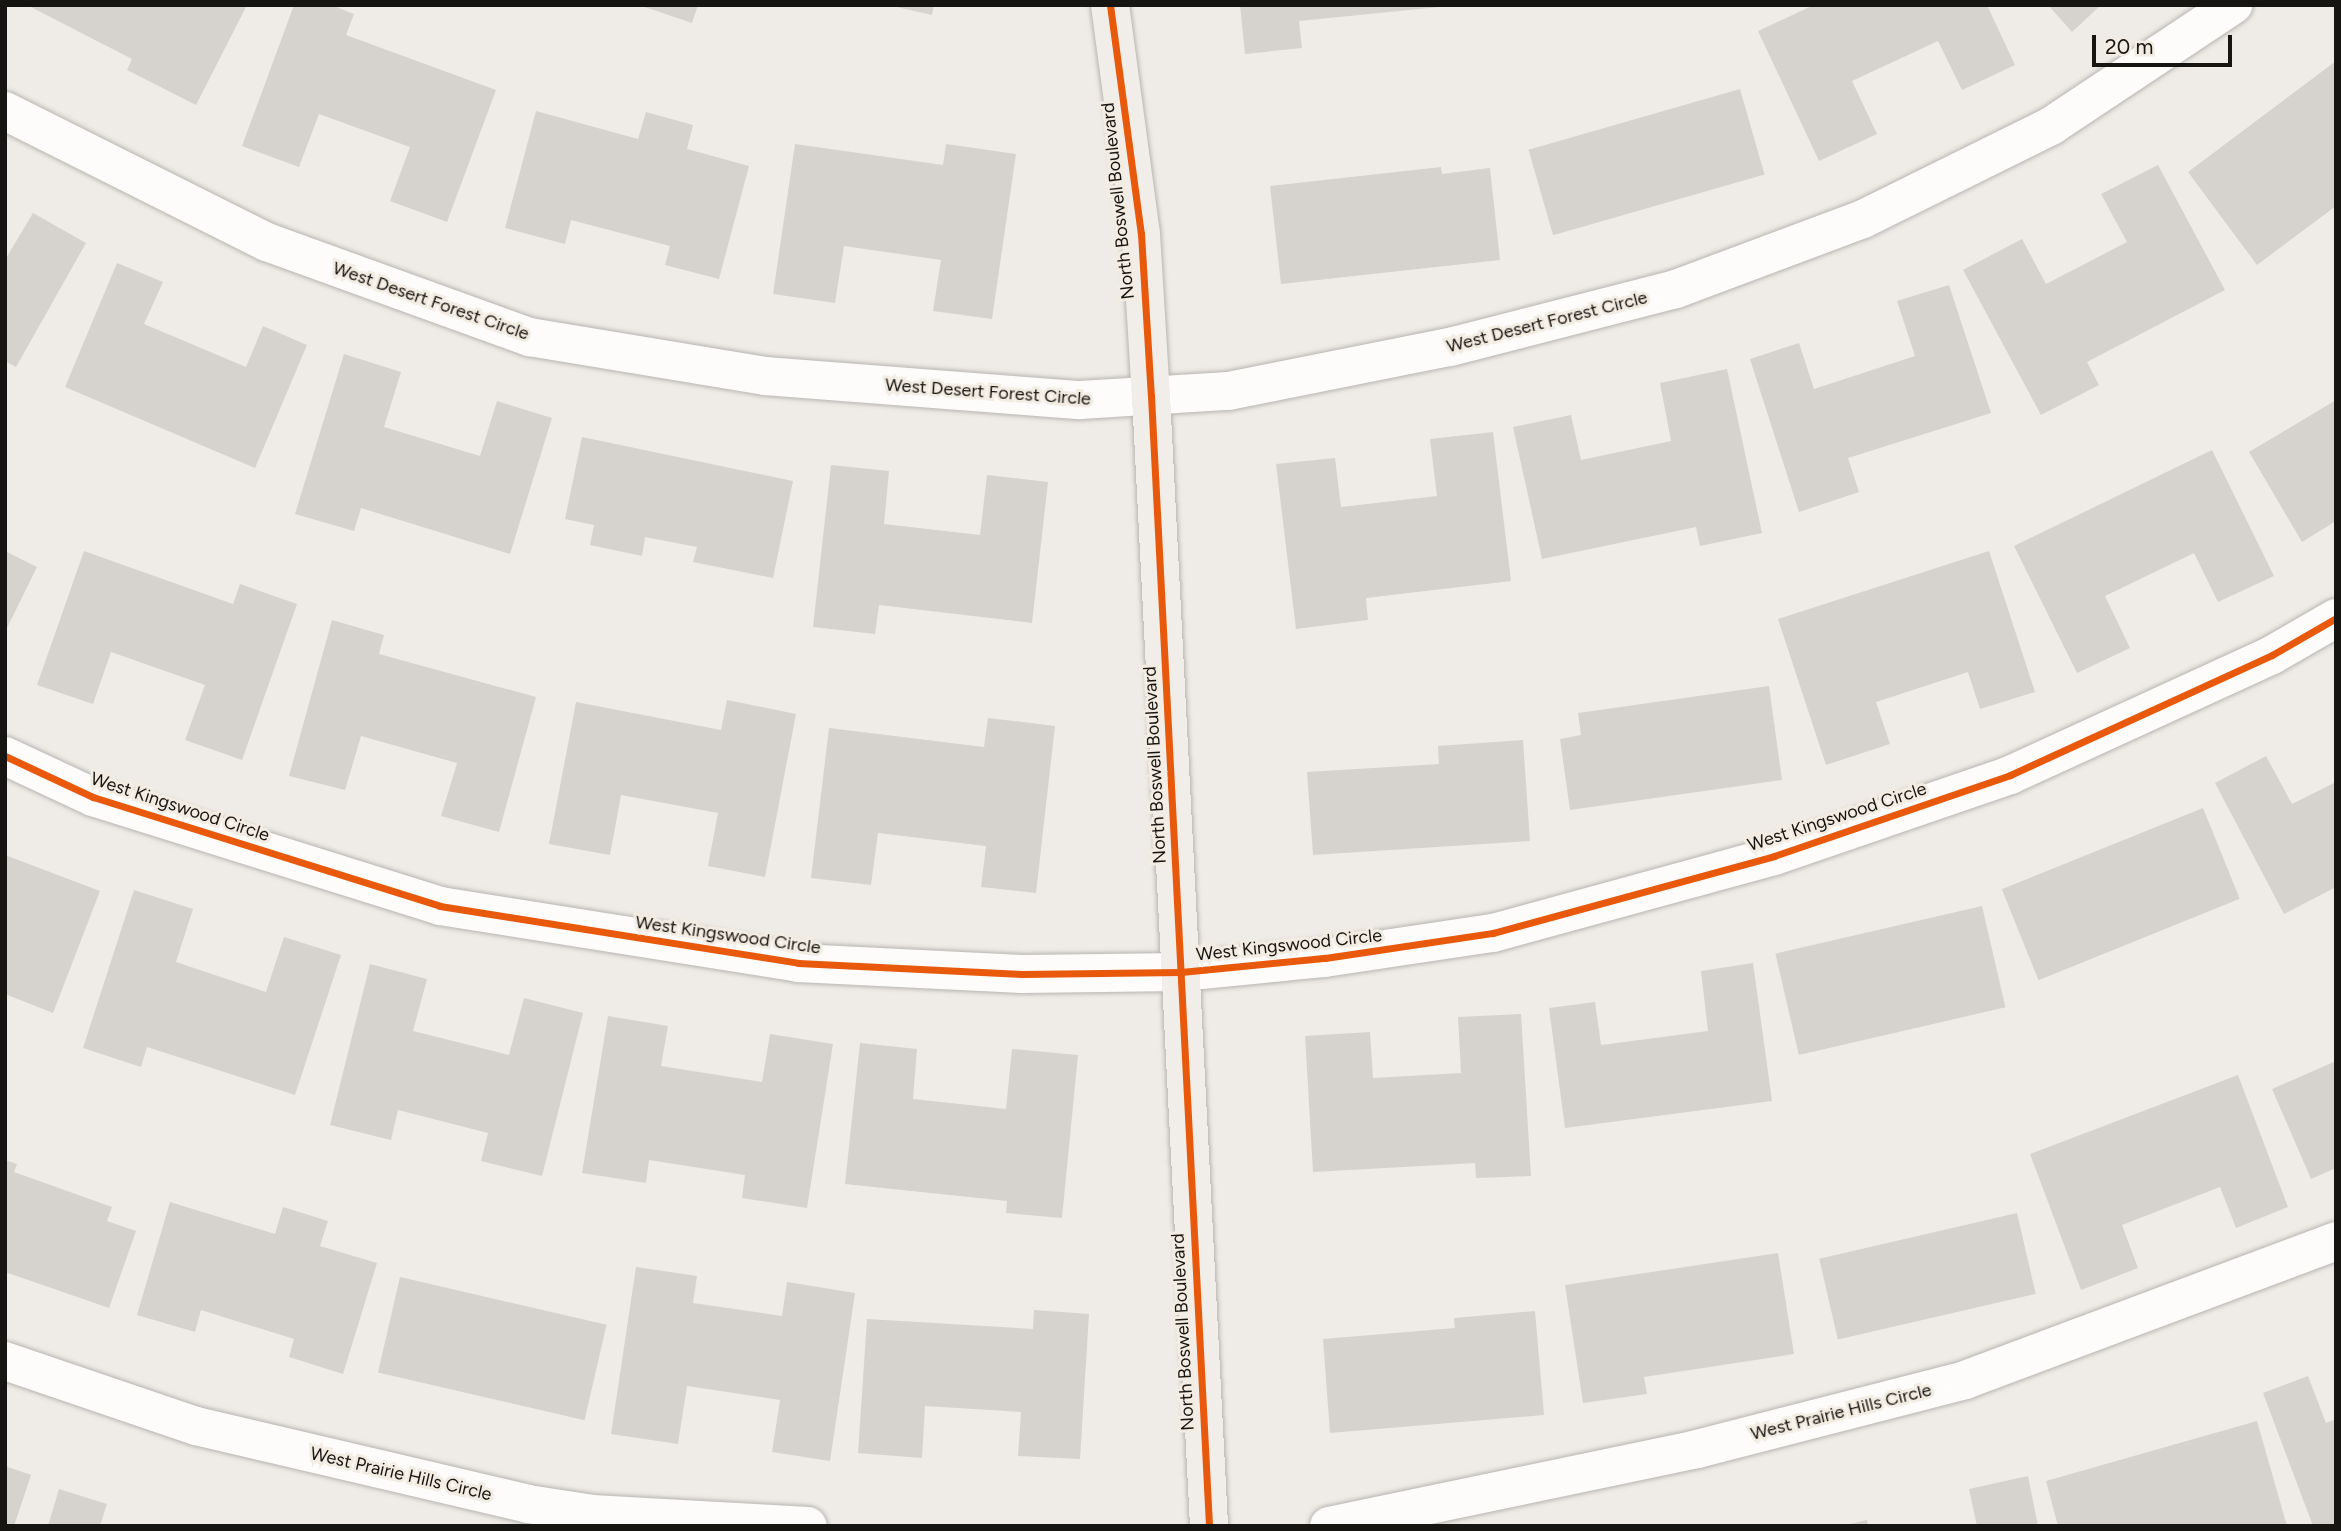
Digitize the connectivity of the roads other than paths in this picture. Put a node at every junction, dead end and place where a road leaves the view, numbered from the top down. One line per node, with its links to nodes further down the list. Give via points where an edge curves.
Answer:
1 (1110, 5): 4 (street, North Boswell Boulevard, via 1141,234)
2 (2233, 5): 4 (street, West Desert Forest Circle, via 2051,126 1863,219 1676,289 1450,347 1229,391)
3 (5, 111): 4 (street, West Desert Forest Circle, via 267,242 530,337 765,376 1080,400)
4 (1151, 396): 7 (street, North Boswell Boulevard)
5 (2336, 618): 7 (street, West Kingswood Circle, via 2272,656 2010,775 1774,856 1493,933 1325,958)
6 (5, 756): 7 (street, West Kingswood Circle, via 93,797 439,906 798,963 1022,974)
7 (1181, 972): 12 (street, North Boswell Boulevard)
8 (2336, 1241): 13 (street, West Prairie Hills Circle, via 1965,1380 1697,1448)
9 (5, 1361): 10 (street, West Prairie Hills Circle, via 196,1426)
10 (592, 1520): 11 (street, West Prairie Hills Circle)
11 (808, 1526)
12 (1209, 1526)
13 (1329, 1526)

